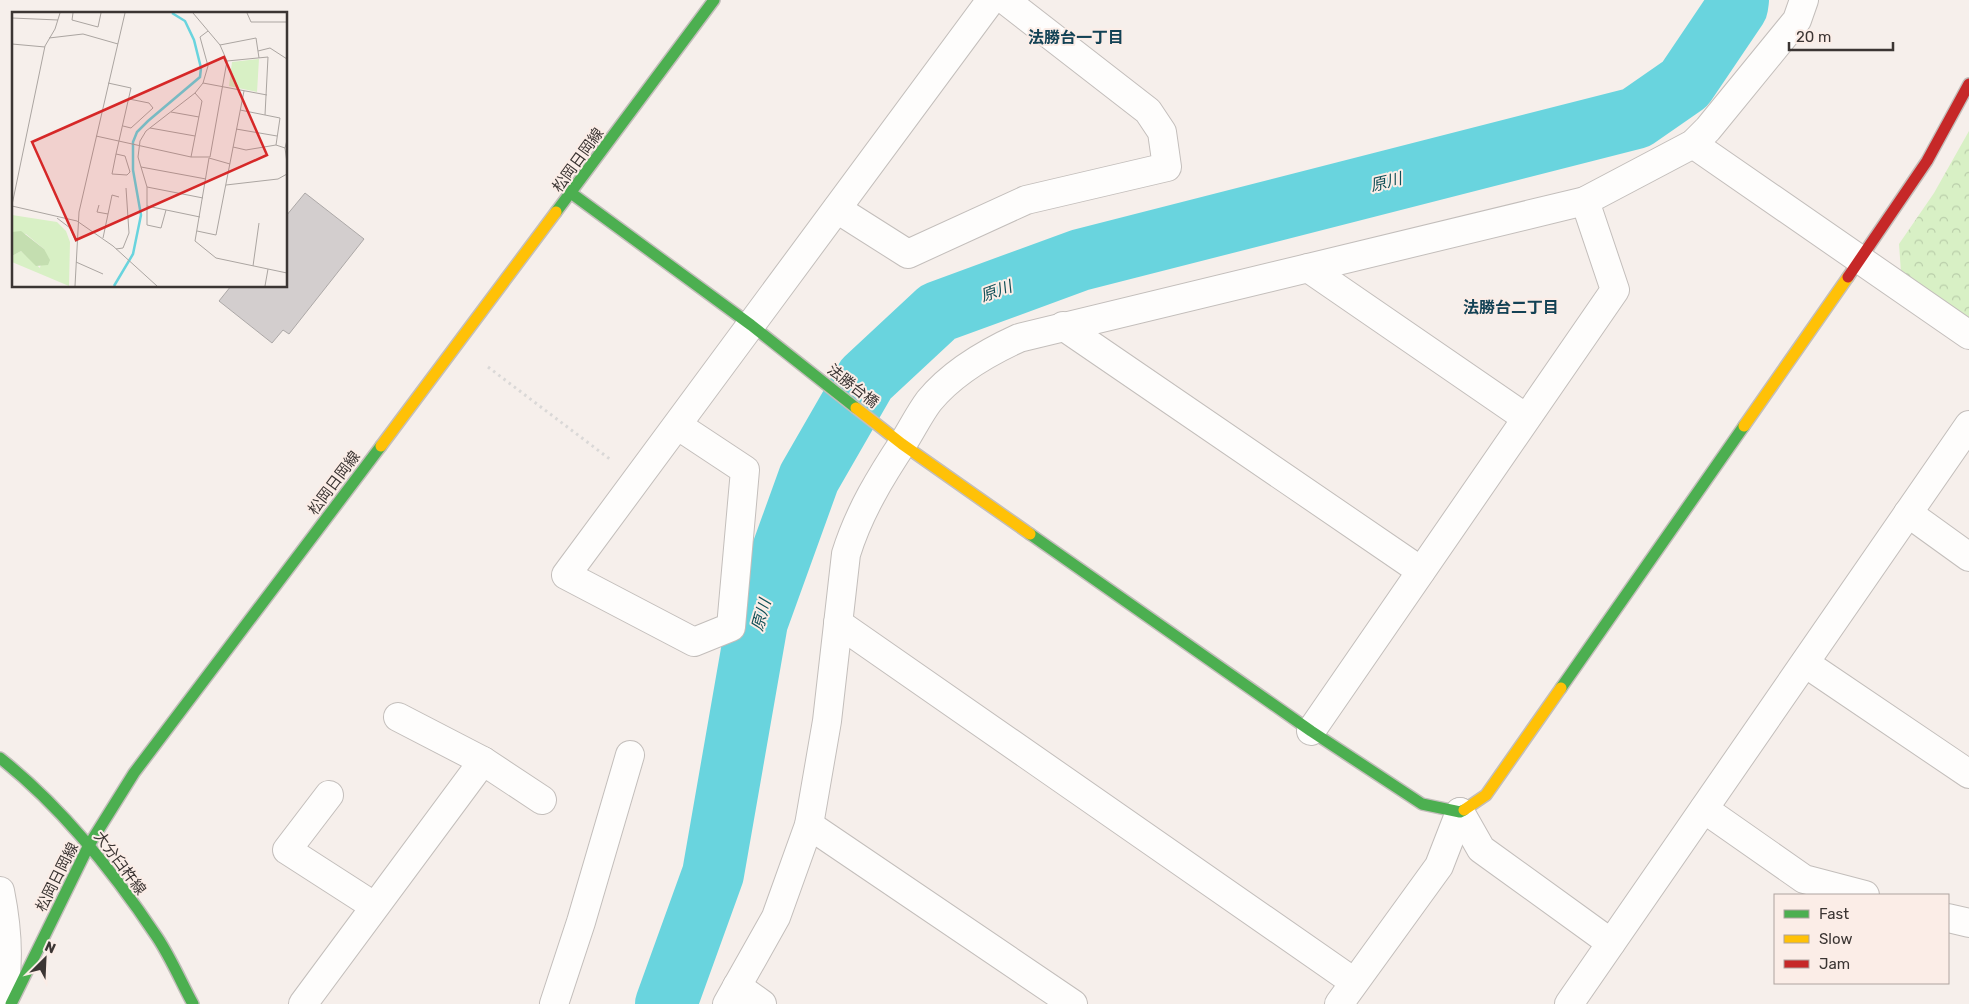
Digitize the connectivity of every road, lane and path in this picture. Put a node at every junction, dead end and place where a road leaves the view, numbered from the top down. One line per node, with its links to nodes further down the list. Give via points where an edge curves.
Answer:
1 (714, 0): 7 (street, 松岡日岡線)
2 (991, 0): 9 (street)
3 (1005, 0): 9 (street, via 1148,111 1162,132 1167,167 1026,200 908,254)
4 (1804, 0): 6 (street, via 1797,20)
5 (1969, 84): 10 (street, via 1927,161)
6 (1693, 144): 8 (street); 10 (street)
7 (571, 193): 12 (street, 法勝台橋); 37 (street, 松岡日岡線, via 134,773)
8 (1584, 201): 11 (street); 16 (street, via 1615,290)
9 (837, 208): 12 (street)
10 (1860, 260): 14 (street); 35 (street, via 1486,796)
11 (1308, 268): 13 (street); 16 (street)
12 (750, 325): 17 (street); 20 (street, 法勝台橋)
13 (1063, 326): 20 (street, via 1019,338 995,349 950,381 929,402); 23 (street)
14 (1969, 335)
15 (488, 367): 19 (path)
16 (1526, 418): 23 (street)
17 (677, 425): 17 (street, via 566,576 694,642 731,627 746,470)
18 (1969, 426): 21 (street)
19 (587, 442)
20 (902, 444): 24 (street, via 868,498 853,530 846,554); 27 (street, 法勝台橋)
21 (1908, 513): 22 (street); 25 (street)
22 (1969, 557)
23 (1421, 572): 27 (street)
24 (838, 623): 36 (street, via 827,721); 44 (street)
25 (1805, 663): 31 (street); 34 (street)
26 (398, 717): 30 (street)
27 (1311, 731): 35 (street, 法勝台橋, via 1422,804)
28 (630, 755): 50 (street)
29 (0, 758): 37 (street, 大分臼杵線, via 30,782)
30 (482, 761): 33 (street); 40 (street)
31 (1969, 774)
32 (329, 795): 40 (street, via 287,850)
33 (542, 800)
34 (1704, 809): 39 (street, via 1804,879); 43 (street)
35 (1460, 812): 43 (street, via 1481,849); 44 (street, via 1439,866)
36 (809, 825): 45 (street, via 776,918); 52 (street)
37 (89, 845): 47 (street, 松岡日岡線); 48 (street, 大分臼杵線, via 158,938)
38 (0, 890): 46 (street, via 7,936 4,993)
39 (1861, 894)
40 (374, 906): 49 (street)
41 (1949, 918): 42 (street)
42 (1969, 923)
43 (1611, 943): 54 (street)
44 (1354, 982): 53 (street)
45 (732, 995): 51 (street)
46 (0, 1004)
47 (11, 1004)
48 (193, 1004)
49 (303, 1004)
50 (554, 1004)
51 (762, 1004)
52 (1073, 1004)
53 (1339, 1004)
54 (1569, 1004)

